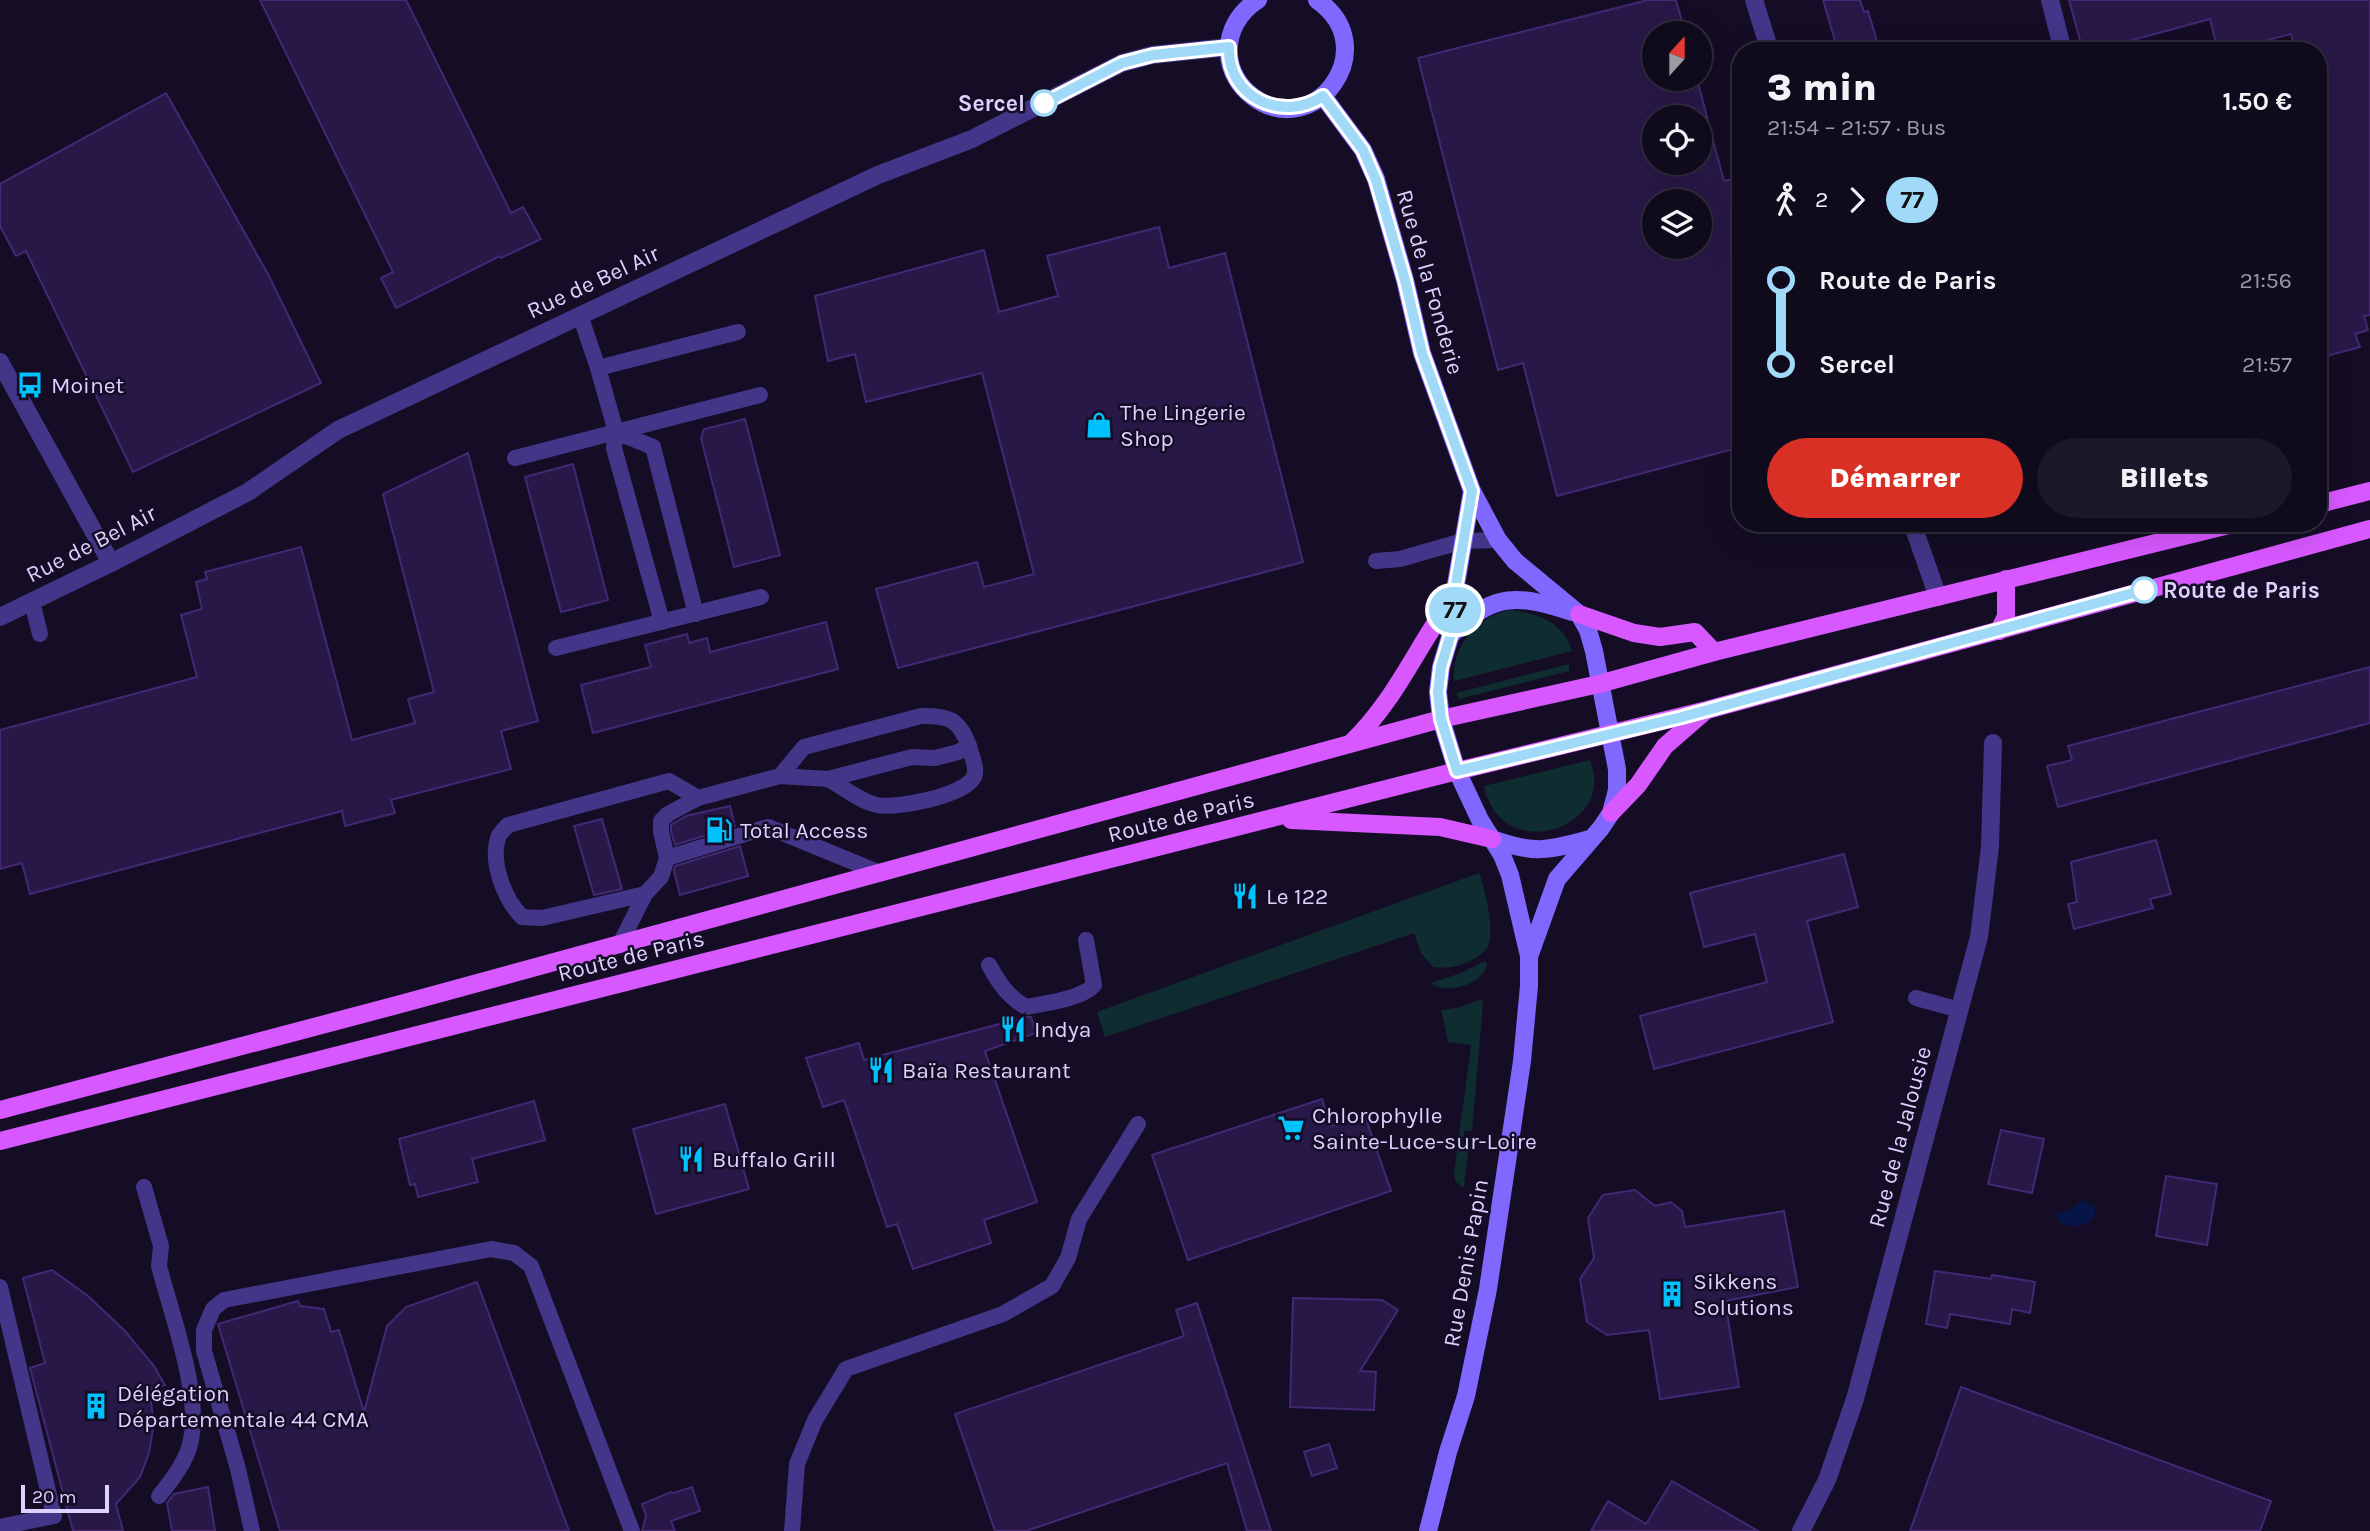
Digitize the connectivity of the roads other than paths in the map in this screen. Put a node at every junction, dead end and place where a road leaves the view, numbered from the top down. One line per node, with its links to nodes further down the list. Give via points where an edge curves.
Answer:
1 (1258, 0): 7 (street, via 1244,10)
2 (1754, 0): 5 (street)
3 (2050, 0): 6 (street)
4 (1322, 2): 8 (street, via 1342,30 1345,55 1336,82)
5 (1767, 42)
6 (2061, 42)
7 (1229, 47): 8 (street, via 1237,79 1259,101 1292,108); 9 (street, Rue de Bel Air, via 1122,63 972,139 878,175)
8 (1323, 96): 16 (street, Rue de la Fonderie, via 1363,150 1376,180 1422,353)
9 (580, 315): 12 (lane); 25 (street, Rue de Bel Air, via 338,430 248,492)
10 (738, 332): 12 (lane)
11 (0, 362): 25 (street)
12 (598, 368): 14 (lane)
13 (760, 395): 14 (lane)
14 (616, 432): 15 (lane); 31 (lane, via 653,447); 34 (lane, via 614,448)
15 (514, 458)
16 (1472, 491): 22 (street, Rue de la Fonderie); 23 (street)
17 (2370, 491): 18 (main road)
18 (2327, 501)
19 (2370, 529): 35 (main road, Route de Paris)
20 (1915, 532): 29 (street)
21 (2197, 532): 26 (main road, Route de Paris)
22 (1497, 540): 23 (lane); 32 (street, Rue de la Fonderie, via 1515,561)
23 (1463, 541): 24 (lane); 27 (street)
24 (1376, 561)
25 (111, 563): 30 (street, Rue de Bel Air)
26 (2006, 579): 29 (main road, Route de Paris); 35 (main road, via 2006,616)
27 (1454, 596): 37 (street, via 1456,617); 44 (main road, via 1396,690)
28 (761, 597): 31 (lane)
29 (1938, 597): 39 (main road, Route de Paris)
30 (32, 601): 33 (street, Rue de Bel Air); 36 (lane)
31 (696, 614): 34 (lane)
32 (1579, 614): 37 (street, via 1527,599 1504,601 1484,607); 39 (main road, via 1660,638 1695,632); 40 (street, via 1588,630)
33 (0, 617)
34 (662, 622): 38 (lane)
35 (1999, 631): 41 (main road, Route de Paris)
36 (40, 634)
37 (1450, 636): 42 (street, via 1438,692)
38 (555, 648)
39 (1714, 652): 40 (main road, Route de Paris)
40 (1599, 684): 42 (main road, Route de Paris); 43 (street)
41 (1707, 710): 43 (main road, Route de Paris); 51 (main road, via 1665,746)
42 (1441, 719): 44 (main road, Route de Paris); 47 (street)
43 (1609, 736): 47 (main road, Route de Paris); 51 (street, via 1617,769)
44 (1351, 743): 56 (main road, Route de Paris)
45 (1993, 743): 63 (street, Rue de la Jalousie, via 1990,847 1979,937)
46 (969, 746): 48 (lane, via 955,722 939,715 921,716 804,747); 49 (lane, via 935,758 912,757); 49 (lane, via 975,776 965,788 899,806 875,805)
47 (1457, 771): 52 (main road, Route de Paris); 53 (street)
48 (780, 776): 49 (lane); 50 (lane)
49 (828, 779)
50 (698, 798): 55 (lane, via 661,821); 57 (lane, via 669,781 508,825 498,837 499,874 511,906 522,917 542,918)
51 (1611, 813): 54 (street)
52 (1274, 819): 53 (main road, via 1440,827); 66 (main road, Route de Paris)
53 (1492, 839): 54 (street, via 1531,850); 60 (street, via 1510,876)
54 (1590, 839): 60 (street, via 1557,879)
55 (667, 858): 56 (lane, via 768,827); 57 (lane, via 661,877)
56 (880, 873): 59 (main road, Route de Paris)
57 (645, 894): 59 (lane)
58 (1086, 940): 61 (lane, via 1094,985 1076,995 1026,1007 1000,985)
59 (620, 944): 64 (main road, Route de Paris)
60 (1530, 956): 75 (street, Rue Denis Papin, via 1522,1061 1488,1289 1466,1396)
61 (989, 965)
62 (1916, 998): 63 (lane)
63 (1960, 1010): 76 (street, Rue de la Jalousie, via 1855,1399 1827,1480)
64 (0, 1110)
65 (1138, 1124): 74 (lane, via 1079,1219 1068,1258 1052,1286 1003,1314 846,1370 815,1420 797,1464)
66 (0, 1141)
67 (144, 1187): 69 (lane, via 161,1246 159,1266 192,1391 194,1420 191,1443)
68 (0, 1287): 70 (lane, via 54,1516)
69 (159, 1496)
70 (26, 1526): 71 (lane)
71 (0, 1527)
72 (252, 1531): 73 (lane, via 204,1351 204,1330 213,1309 224,1300 491,1249 514,1253 531,1266)
73 (632, 1531)
74 (792, 1531)
75 (1428, 1531)
76 (1801, 1531)

